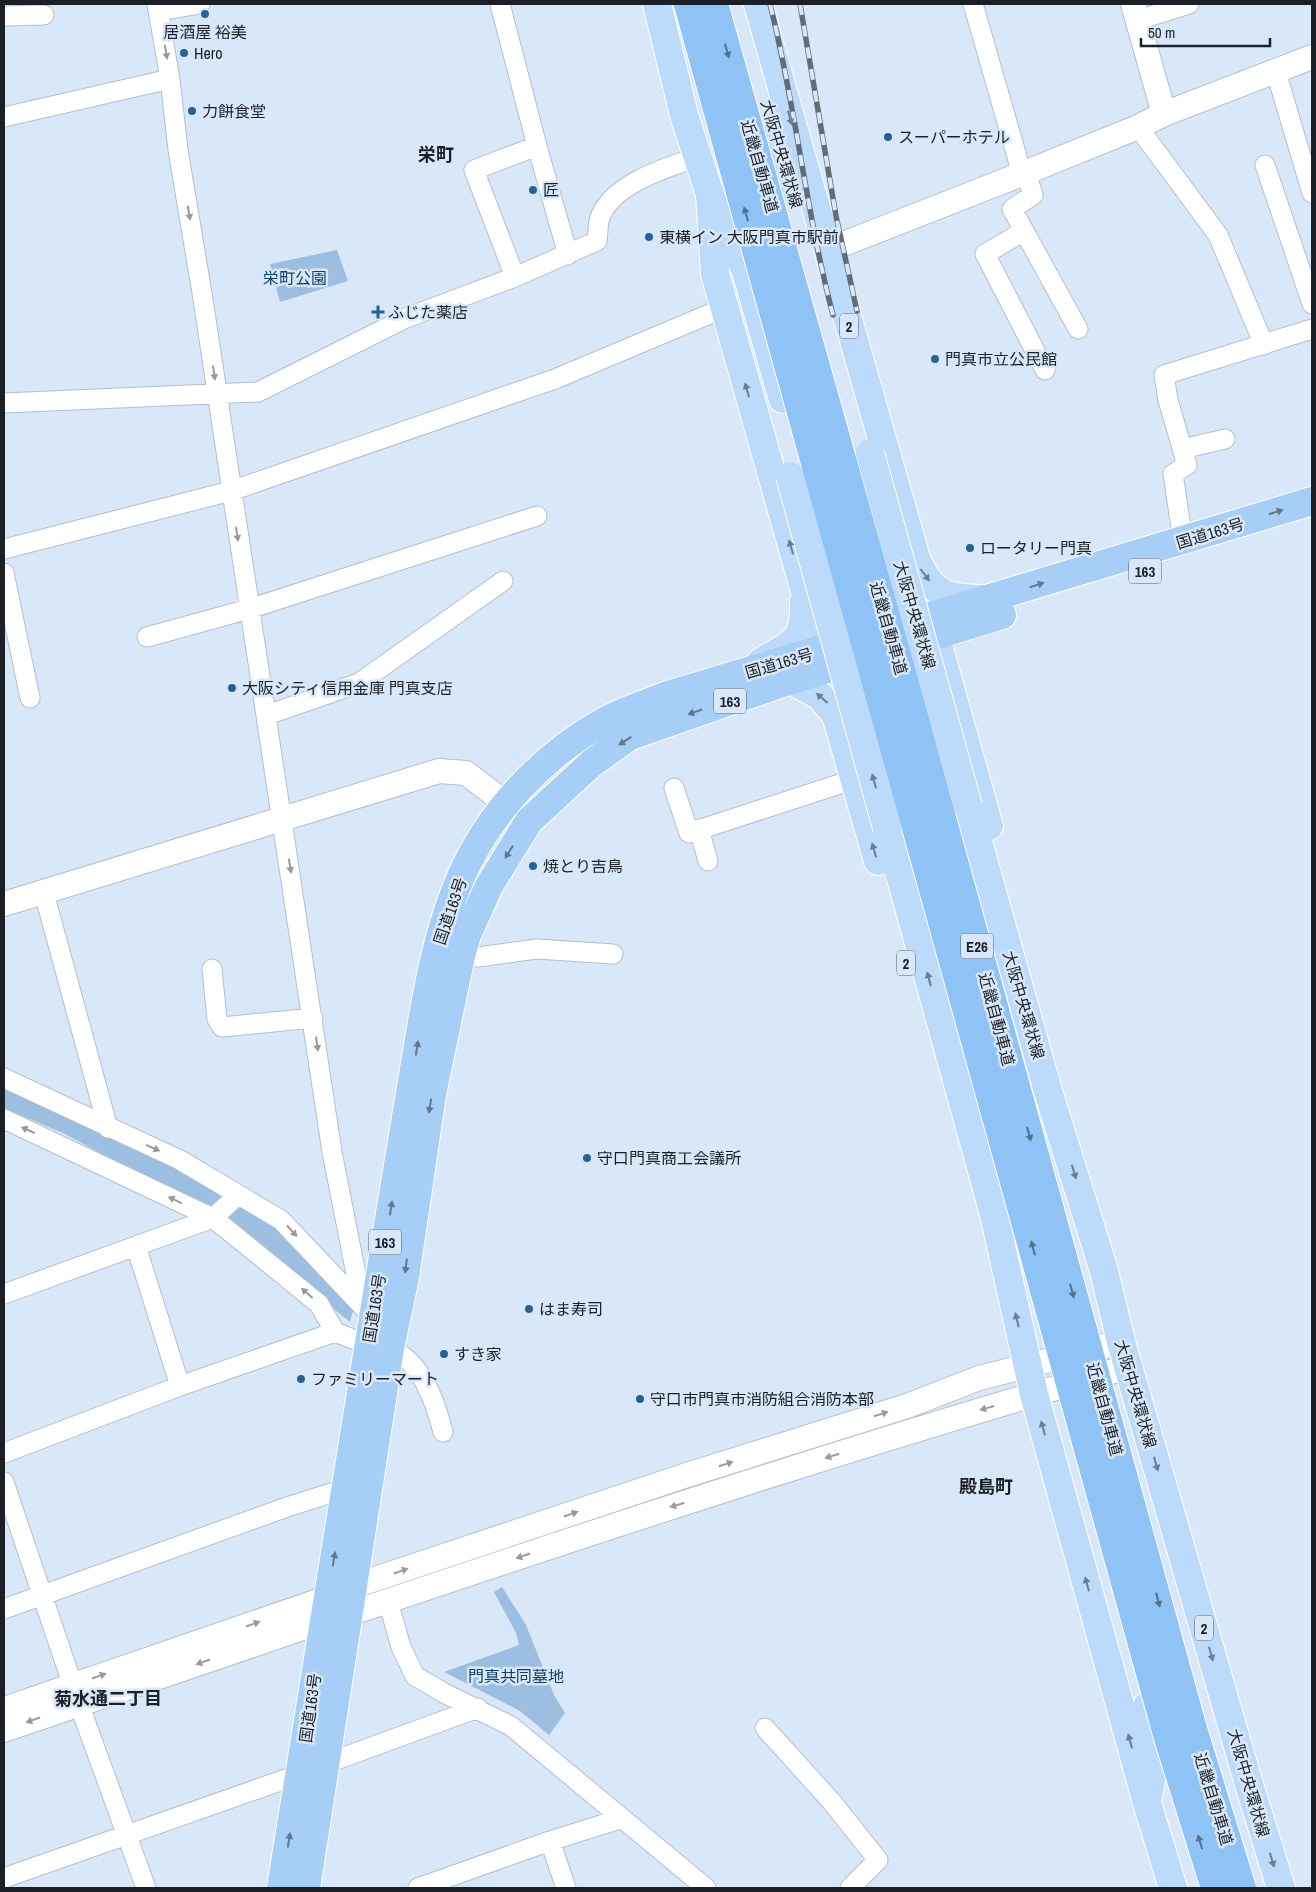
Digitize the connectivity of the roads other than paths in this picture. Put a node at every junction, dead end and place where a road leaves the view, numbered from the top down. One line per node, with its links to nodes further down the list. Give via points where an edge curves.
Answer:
1 (200, 4): 10 (street)
2 (500, 4): 22 (street)
3 (640, 4): 18 (main road, via 647,29)
4 (657, 4): 18 (main road, 2)
5 (688, 4): 127 (highway, 近畿自動車道 / E26, one-way to 5, bridge, via 1168,1738)
6 (714, 4): 128 (highway, 近畿自動車道 / E26, one-way to 128, bridge, via 1193,1729)
7 (974, 4): 25 (street)
8 (1189, 4): 11 (street)
9 (753, 6): 21 (main road, 大阪中央環状線 / 2, via 768,105); 29 (main road, 2, one-way to 29)
10 (158, 7): 16 (street, one-way to 16)
11 (1135, 12): 17 (street)
12 (44, 15): 13 (street)
13 (4, 16)
14 (1312, 57): 15 (street)
15 (1276, 72): 17 (street); 27 (street)
16 (170, 79): 19 (street); 38 (street, one-way to 38, via 178,150)
17 (1164, 114): 20 (street)
18 (684, 115): 23 (main road, 2)
19 (4, 117)
20 (1138, 127): 25 (street); 36 (street, via 1218,235)
21 (776, 135): 56 (main road, via 770,225 773,261); 78 (main road, 大阪中央環状線 / 2, bridge, via 870,453)
22 (537, 146): 30 (street); 31 (street, via 474,170)
23 (698, 157): 26 (main road, 2); 30 (street, via 671,165 626,187 609,201 599,220 597,241)
24 (1265, 165): 32 (street)
25 (1024, 174): 28 (street, via 1033,195 1012,209); 29 (street)
26 (710, 193): 33 (main road, via 714,265); 57 (main road, via 746,270); 82 (main road, 2, one-way to 26, bridge)
27 (1312, 193)
28 (1024, 231): 34 (street); 37 (street, via 985,254)
29 (828, 250): 51 (main road, 2, one-way to 51, via 922,572 944,594 957,598)
30 (568, 255): 31 (street)
31 (514, 277): 38 (street, via 406,318 258,392)
32 (1312, 304)
33 (724, 308): 42 (street, via 555,379); 50 (main road, one-way to 33)
34 (1078, 329)
35 (1312, 329): 36 (street)
36 (1264, 345): 41 (street, via 1164,375)
37 (1044, 370)
38 (217, 395): 39 (street); 42 (street)
39 (4, 403)
40 (1225, 439): 41 (street)
41 (1182, 449): 46 (street, via 1187,465 1174,474)
42 (231, 491): 47 (street); 52 (street, one-way to 52)
43 (1312, 501): 46 (highway, 国道163号 / 163, one-way to 43)
44 (537, 516): 52 (street)
45 (1312, 520): 53 (highway, 国道163号 / 163)
46 (1183, 541): 51 (highway, 国道163号 / 163, one-way to 46)
47 (4, 549)
48 (4, 573): 62 (street)
49 (503, 581): 63 (street, via 359,683)
50 (804, 594): 58 (main road); 59 (main road, via 803,625 798,636 790,646)
51 (990, 598): 54 (highway, 国道163号 / 163)
52 (249, 609): 55 (street); 63 (street)
53 (977, 622): 54 (highway, 国道163号 / 163); 60 (main road, via 958,641 950,658)
54 (933, 626): 56 (highway, 国道163号 / 163); 60 (main road)
55 (147, 637)
56 (891, 639): 57 (highway, 国道163号 / 163); 78 (main road, via 1033,1095 1042,1112); 82 (main road, via 996,1076)
57 (854, 651): 58 (highway, 国道163号 / 163)
58 (824, 660): 59 (highway, 国道163号 / 163); 61 (highway, 国道163号 / 163)
59 (748, 672): 66 (highway, 国道163号 / 163, via 665,696 605,721 565,748)
60 (948, 677): 78 (main road, via 1058,1078)
61 (791, 680): 64 (main road, 2, one-way to 61, via 836,715 829,704 811,689); 68 (highway, 国道163号 / 163, one-way to 68, via 630,736 592,763)
62 (30, 698)
63 (267, 715): 67 (street)
64 (855, 779): 69 (street); 85 (main road, 2, one-way to 64, via 960,1153)
65 (674, 788): 69 (street, via 689,833)
66 (506, 802): 67 (street, via 466,773 439,771); 68 (street); 87 (highway, 国道163号 / 163, one-way to 66, via 436,952 460,878)
67 (282, 818): 71 (street); 76 (street, one-way to 76)
68 (529, 821): 74 (highway, 国道163号 / 163, one-way to 74, via 489,886)
69 (700, 829): 70 (street)
70 (708, 861)
71 (44, 893): 72 (street); 80 (street)
72 (4, 904)
73 (613, 954): 74 (street, via 536,949 478,957)
74 (461, 956): 89 (highway, 国道163号 / 163, one-way to 89, via 432,1094 405,1277)
75 (212, 970): 76 (street, via 217,1019 222,1027)
76 (313, 1018): 87 (street, one-way to 87, via 332,1152 356,1274)
77 (4, 1078): 80 (street)
78 (1054, 1110): 91 (main road, 大阪中央環状線 / 2, one-way to 91, via 1104,1271)
79 (4, 1119): 83 (street, one-way to 79)
80 (108, 1128): 81 (street, one-way to 81, via 180,1160)
81 (238, 1195): 83 (street); 87 (street, one-way to 87, via 281,1220)
82 (994, 1214): 85 (main road, 2)
83 (213, 1218): 84 (street); 88 (street, one-way to 83, via 318,1304)
84 (136, 1246): 86 (street); 94 (street)
85 (1004, 1263): 92 (main road, 2, one-way to 85)
86 (4, 1294)
87 (374, 1315): 89 (highway, 国道163号 / 163)
88 (335, 1332): 89 (street); 94 (street)
89 (379, 1347): 96 (street, via 404,1357 420,1376 436,1406); 99 (highway, 国道163号 / 163); 100 (highway, 国道163号 / 163)
90 (1078, 1353): 91 (street); 92 (street); 93 (main road)
91 (1125, 1354): 93 (street); 129 (main road, 大阪中央環状線 / 2, one-way to 129)
92 (1028, 1367): 95 (main road, 2); 100 (street, one-way to 92, via 907,1406 979,1378)
93 (1084, 1379): 95 (street); 113 (main road, via 1137,1575 1123,1611 1155,1739 1155,1762)
94 (180, 1386): 97 (street)
95 (1034, 1394): 102 (street, one-way to 102, via 665,1508); 113 (main road, 2, one-way to 95)
96 (443, 1432)
97 (4, 1452)
98 (4, 1482): 101 (street)
99 (347, 1488): 101 (street); 104 (highway, 国道163号 / 163, one-way to 99)
100 (354, 1586): 104 (street); 105 (highway, 国道163号 / 163)
101 (42, 1595): 103 (street); 106 (street)
102 (388, 1601): 105 (street); 107 (street, via 401,1647 415,1676)
103 (4, 1609)
104 (325, 1609): 105 (street); 106 (street); 112 (highway, 国道163号 / 163)
105 (349, 1614): 111 (highway, 国道163号 / 163)
106 (76, 1695): 108 (street); 110 (street, one-way to 110); 115 (street)
107 (478, 1708): 111 (street); 114 (street, via 511,1726)
108 (4, 1709)
109 (765, 1728): 125 (street, via 831,1801 878,1860)
110 (4, 1730)
111 (325, 1764): 121 (highway, 国道163号 / 163)
112 (300, 1774): 115 (street); 120 (highway, 国道163号 / 163, one-way to 112)
113 (1147, 1803): 126 (main road, 2)
114 (620, 1819): 116 (street); 124 (street)
115 (127, 1835): 117 (street); 119 (street)
116 (550, 1841): 118 (street); 123 (street)
117 (4, 1878)
118 (448, 1883): 122 (street)
119 (146, 1888)
120 (282, 1888)
121 (306, 1888)
122 (418, 1888)
123 (566, 1888)
124 (706, 1888)
125 (850, 1888)
126 (1173, 1888)
127 (1215, 1888)
128 (1242, 1888)
129 (1281, 1888)

